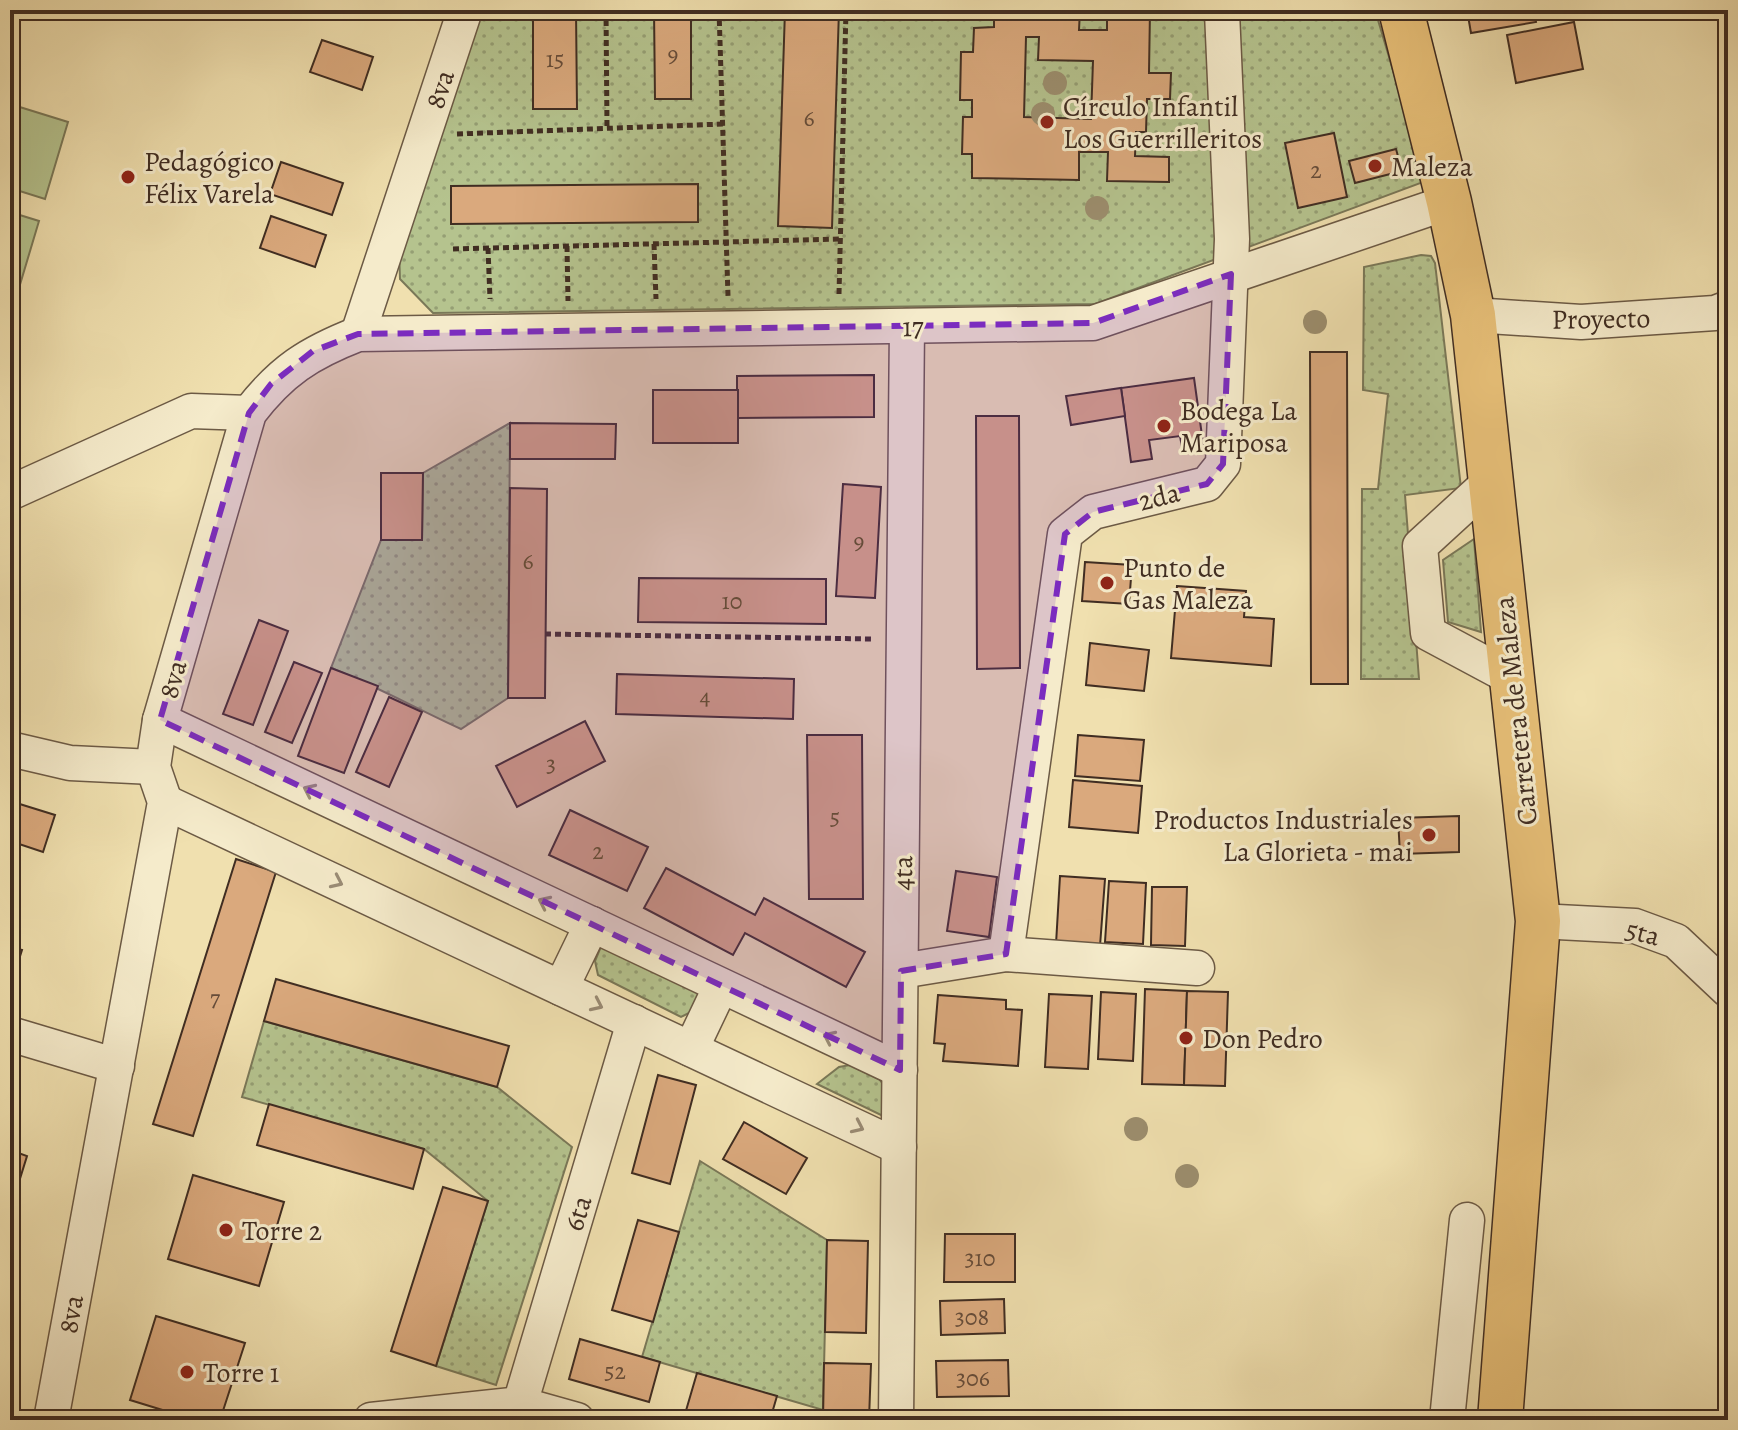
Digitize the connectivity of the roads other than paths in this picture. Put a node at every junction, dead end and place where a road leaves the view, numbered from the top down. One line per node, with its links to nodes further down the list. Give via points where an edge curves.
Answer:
1 (465, 10): 9 (street, 8va)
2 (1401, 10): 4 (main road, Carretera de Maleza)
3 (1222, 12): 5 (street, 2da)
4 (1449, 202): 5 (street, 17); 7 (main road, Carretera de Maleza)
5 (1231, 274): 8 (street, 17, via 1093,323); 20 (street, 2da, via 1223,464 1207,484 1093,512 1065,534)
6 (1728, 308): 7 (street, Proyecto, via 1581,322)
7 (1473, 315): 11 (main road, Carretera de Maleza)
8 (907, 326): 9 (street, 17); 22 (street, 4ta)
9 (358, 334): 10 (street, 8va, via 313,351 271,384)
10 (249, 413): 12 (street, via 191,411); 14 (street, 8va)
11 (1491, 481): 13 (main road, Carretera de Maleza); 13 (street, via 1420,546 1428,633)
12 (10, 493)
13 (1512, 678): 18 (main road, Carretera de Maleza)
14 (160, 720): 16 (street, 8va); 19 (street, one-way to 14)
15 (10, 749): 16 (street, via 70,763)
16 (153, 767): 17 (street, 8va)
17 (165, 802): 24 (street, one-way to 24); 29 (street, 8va)
18 (1538, 921): 25 (street, 5ta, via 1635,926 1676,941); 39 (main road, Carretera de Maleza)
19 (592, 924): 23 (street); 24 (street)
20 (1006, 954): 21 (street); 22 (street)
21 (1197, 968)
22 (901, 971): 30 (street, 4ta)
23 (721, 986): 28 (street); 30 (street, one-way to 23)
24 (561, 988): 26 (street, one-way to 26)
25 (1728, 990)
26 (634, 1022): 28 (street); 33 (street, 6ta)
27 (10, 1034): 29 (street)
28 (691, 1049): 31 (street, one-way to 31)
29 (117, 1066): 34 (street, 8va)
30 (900, 1070): 31 (street, 4ta)
31 (899, 1147): 37 (street, 4ta)
32 (1467, 1220): 38 (street)
33 (520, 1404): 35 (street); 36 (street)
34 (51, 1420)
35 (371, 1420)
36 (577, 1420)
37 (896, 1420)
38 (1447, 1420)
39 (1500, 1420)

